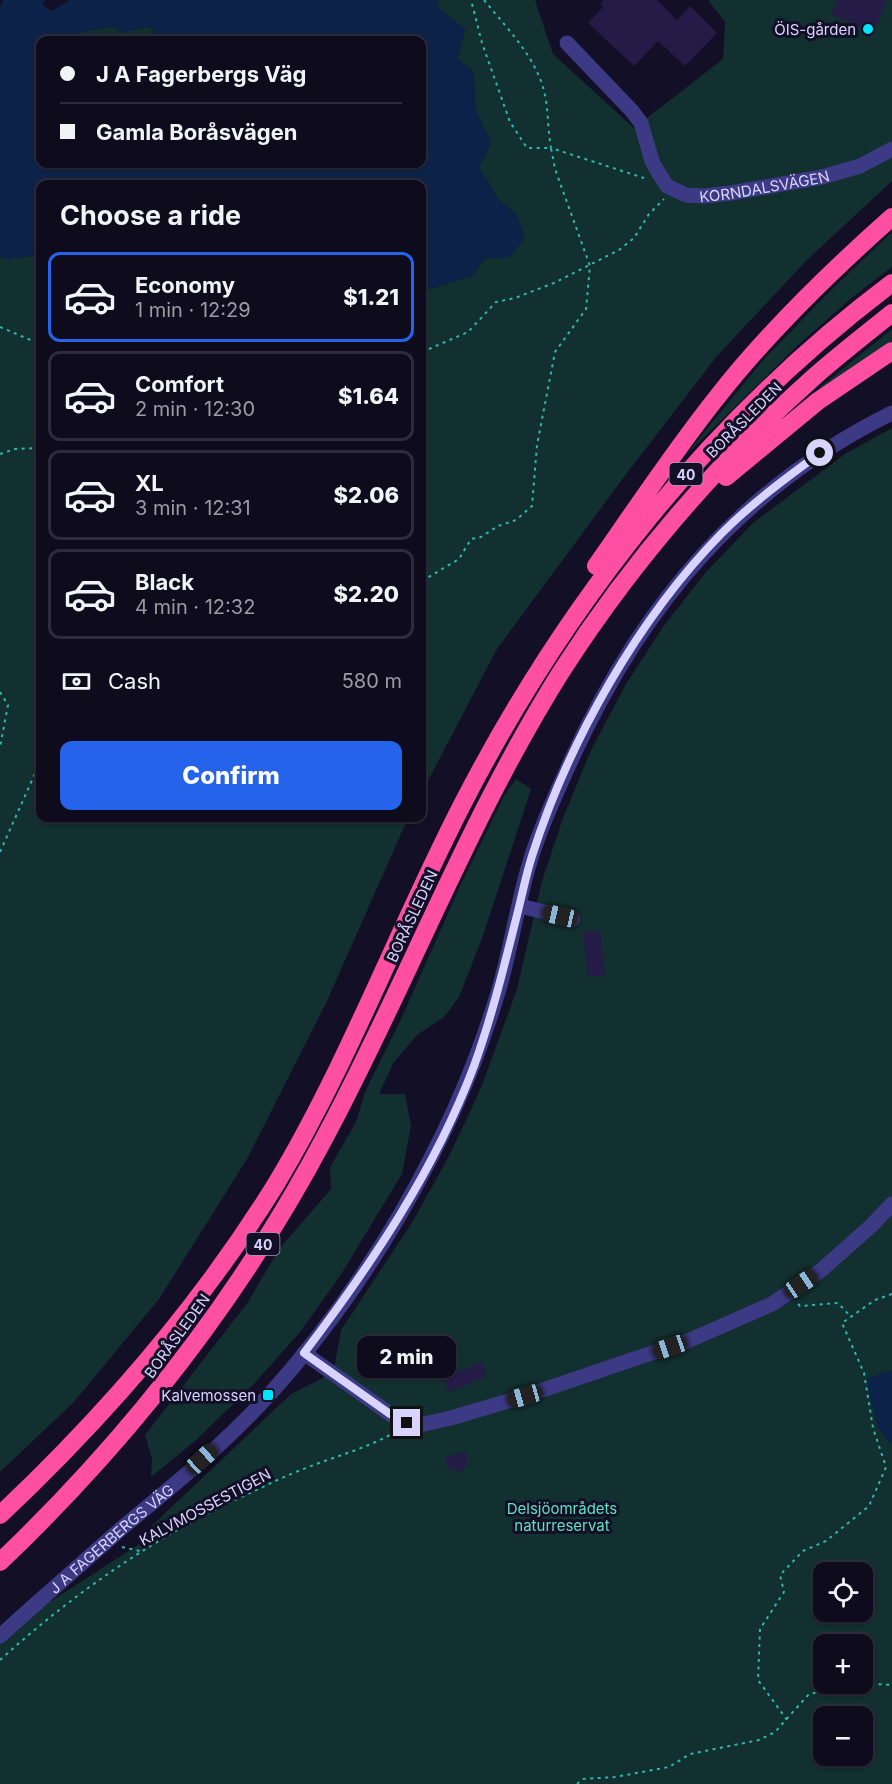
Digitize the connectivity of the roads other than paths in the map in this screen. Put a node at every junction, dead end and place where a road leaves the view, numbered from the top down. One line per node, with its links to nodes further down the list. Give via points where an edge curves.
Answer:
1 (567, 43): 2 (street, KORNDALSVÄGEN, via 632,111 641,123 652,161 670,188 686,195 704,196 822,177 860,166)
2 (892, 149)
3 (892, 217): 9 (highway, via 799,304 718,396 593,571)
4 (892, 283): 9 (highway, BORÅSLEDEN / 40, via 796,361 742,412 633,537)
5 (892, 313): 8 (highway, BORÅSLEDEN / 40, via 760,428)
6 (892, 351): 8 (highway, via 818,401)
7 (892, 413): 10 (street, J A FAGERBERGS VÄG, via 820,453 761,496 680,580 639,635 591,716 556,792 532,856)
8 (672, 523): 15 (highway, BORÅSLEDEN / 40, via 603,611 531,722 451,875 327,1135 252,1262 152,1400)
9 (544, 660): 14 (highway, BORÅSLEDEN / 40, via 463,803 335,1074 275,1184 163,1343 78,1439)
10 (519, 906): 11 (street); 13 (street, J A FAGERBERGS VÄG, via 474,1067 443,1137 399,1216 348,1295)
11 (573, 919)
12 (892, 1204): 13 (street, via 819,1272 772,1304 690,1341 451,1418 407,1423)
13 (304, 1353): 16 (street, J A FAGERBERGS VÄG, via 233,1431)
14 (0, 1515)
15 (0, 1563)
16 (0, 1636)

